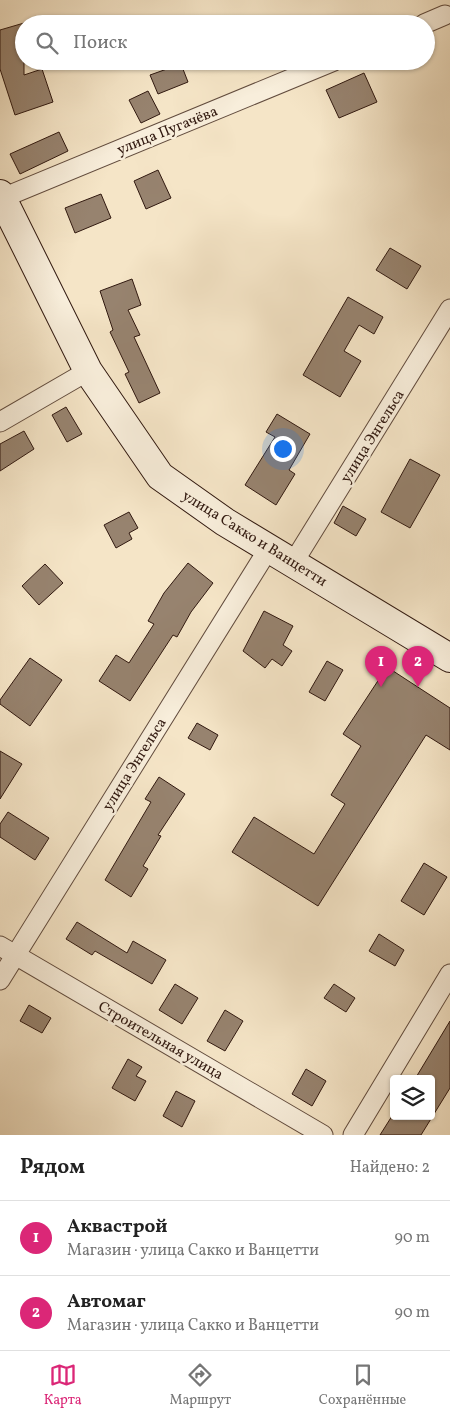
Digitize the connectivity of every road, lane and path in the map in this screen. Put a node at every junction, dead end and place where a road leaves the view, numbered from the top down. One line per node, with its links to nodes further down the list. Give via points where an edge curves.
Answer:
1 (445, 15): 2 (street)
2 (435, 19)
3 (312, 70): 4 (street, улица Пугачёва)
4 (1, 197): 6 (street, улица Сакко и Ванцетти)
5 (450, 309): 9 (street, улица Энгельса)
6 (88, 371): 7 (street); 8 (street, улица Сакко и Ванцетти, via 160,476 224,522)
7 (0, 422)
8 (269, 548): 9 (street, улица Сакко и Ванцетти); 11 (street, улица Энгельса)
9 (294, 563): 10 (street, улица Сакко и Ванцетти)
10 (450, 658)
11 (7, 950): 13 (street, улица Энгельса); 14 (street, Строительная улица)
12 (450, 974): 15 (street)
13 (0, 980)
14 (323, 1135)
15 (353, 1135)

